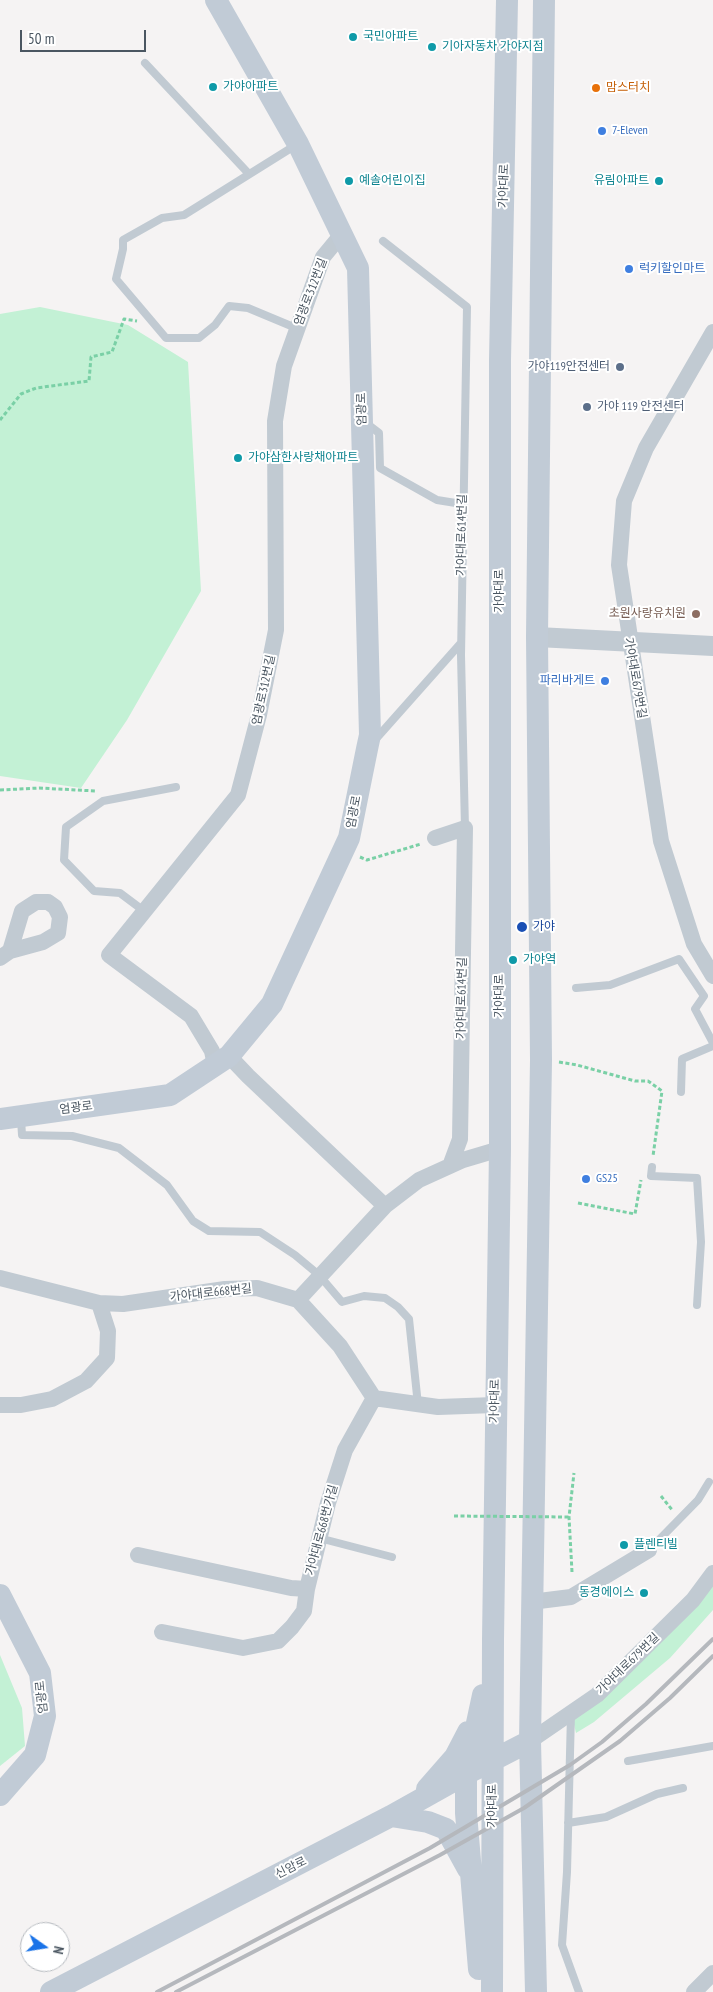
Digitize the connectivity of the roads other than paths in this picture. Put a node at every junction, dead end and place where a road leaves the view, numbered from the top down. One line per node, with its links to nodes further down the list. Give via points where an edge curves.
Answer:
1 (216, 0): 5 (main road, 엄광로)
2 (507, 0): 29 (main road, 가야대로, via 500,360)
3 (544, 0): 13 (main road)
4 (145, 63): 6 (lane)
5 (298, 144): 6 (lane); 7 (main road, 엄광로)
6 (249, 174): 9 (lane, via 184,216 162,218 122,240 116,279 166,338 200,338 229,306 248,308)
7 (342, 234): 9 (street, 엄광로312번길, via 323,257); 11 (main road, 엄광로, via 358,268)
8 (383, 241): 12 (lane, 가야대로614번길, via 467,307)
9 (296, 328): 21 (street, 엄광로312번길, via 284,366 276,421 276,630 259,716 238,795)
10 (713, 332): 14 (street, 가야대로679번길, via 646,448 624,501 619,565)
11 (362, 420): 12 (lane, via 379,432 380,468 437,500); 17 (main road, 엄광로, via 370,734)
12 (462, 504): 15 (lane, 가야대로614번길)
13 (537, 637): 14 (street); 50 (main road, via 541,1060)
14 (629, 640): 16 (street); 23 (street, 가야대로679번길, via 661,841 694,944)
15 (461, 643): 17 (lane); 19 (lane, 가야대로614번길)
16 (713, 646)
17 (367, 749): 26 (main road, 엄광로, via 349,838 272,1004)
18 (176, 787): 21 (lane, via 103,801 66,827 64,860 94,891 120,892)
19 (465, 828): 20 (street); 30 (street, 가야대로614번길, via 460,1138)
20 (435, 838)
21 (144, 911): 26 (street, 엄광로312번길, via 109,955 191,1016 212,1052)
22 (5, 954): 22 (street, via 43,942 58,933 60,917 55,908 48,902 36,902 22,911)
23 (713, 976)
24 (576, 988): 25 (lane, via 610,985 679,959 704,996 695,1009)
25 (713, 1045): 27 (lane, via 682,1059)
26 (222, 1061): 28 (main road, 엄광로, via 170,1095); 32 (street, via 248,1076)
27 (681, 1092)
28 (10, 1117): 33 (lane, via 22,1135 72,1136 119,1148 168,1185 193,1221 209,1230 260,1232)
29 (500, 1149): 30 (street); 41 (main road, 가야대로)
30 (450, 1166): 32 (street, via 419,1180)
31 (652, 1167): 37 (lane, via 651,1176 697,1178 701,1242)
32 (384, 1206): 33 (street)
33 (319, 1275): 35 (street); 40 (lane, via 342,1302 364,1296 385,1298 409,1318)
34 (0, 1278): 36 (street, 가야대로668번길)
35 (298, 1300): 36 (street, 가야대로668번길, via 257,1288 225,1289 123,1304); 38 (street, via 340,1346)
36 (98, 1303): 39 (street, via 108,1331 107,1358 86,1381 52,1399)
37 (697, 1305)
38 (374, 1398): 40 (street); 43 (street, 가야대로668번가길, via 345,1450)
39 (0, 1405)
40 (418, 1405): 41 (street, via 438,1408)
41 (495, 1405): 52 (main road, 가야대로)
42 (709, 1482): 44 (lane, via 698,1500)
43 (319, 1538): 46 (lane); 48 (street, 가야대로668번가길)
44 (649, 1550): 50 (street, via 571,1597)
45 (138, 1555): 48 (street, 가야대로668번가길)
46 (392, 1557)
47 (713, 1573): 54 (street, 가야대로679번길, via 693,1600 597,1695)
48 (307, 1589): 51 (street, via 304,1611 278,1641 243,1648)
49 (0, 1595): 61 (main road, 엄광로, via 40,1673 45,1716 35,1755)
50 (531, 1602): 55 (main road)
51 (162, 1632)
52 (492, 1639): 53 (main road); 57 (main road, 가야대로)
53 (480, 1712): 59 (main road); 62 (main road, via 455,1757)
54 (572, 1712): 55 (street, 가야대로679번길); 64 (lane)
55 (530, 1741): 57 (main road, 신암로); 65 (main road)
56 (713, 1746): 58 (lane)
57 (493, 1760): 59 (main road, 신암로); 66 (main road, 가야대로)
58 (628, 1761)
59 (466, 1774): 62 (main road, 신암로); 66 (main road)
60 (683, 1788): 64 (lane, via 657,1794 606,1817)
61 (0, 1795)
62 (415, 1803): 63 (main road, 신암로)
63 (391, 1816): 66 (main road, via 428,1822 446,1829 467,1867); 67 (main road, 신암로)
64 (568, 1823): 71 (lane, via 562,1945)
65 (532, 1878): 66 (main road, via 519,1864 503,1865); 70 (main road)
66 (483, 1884): 68 (main road); 69 (main road, 가야대로)
67 (51, 1992)
68 (480, 1992)
69 (492, 1992)
70 (536, 1992)
71 (579, 1992)

